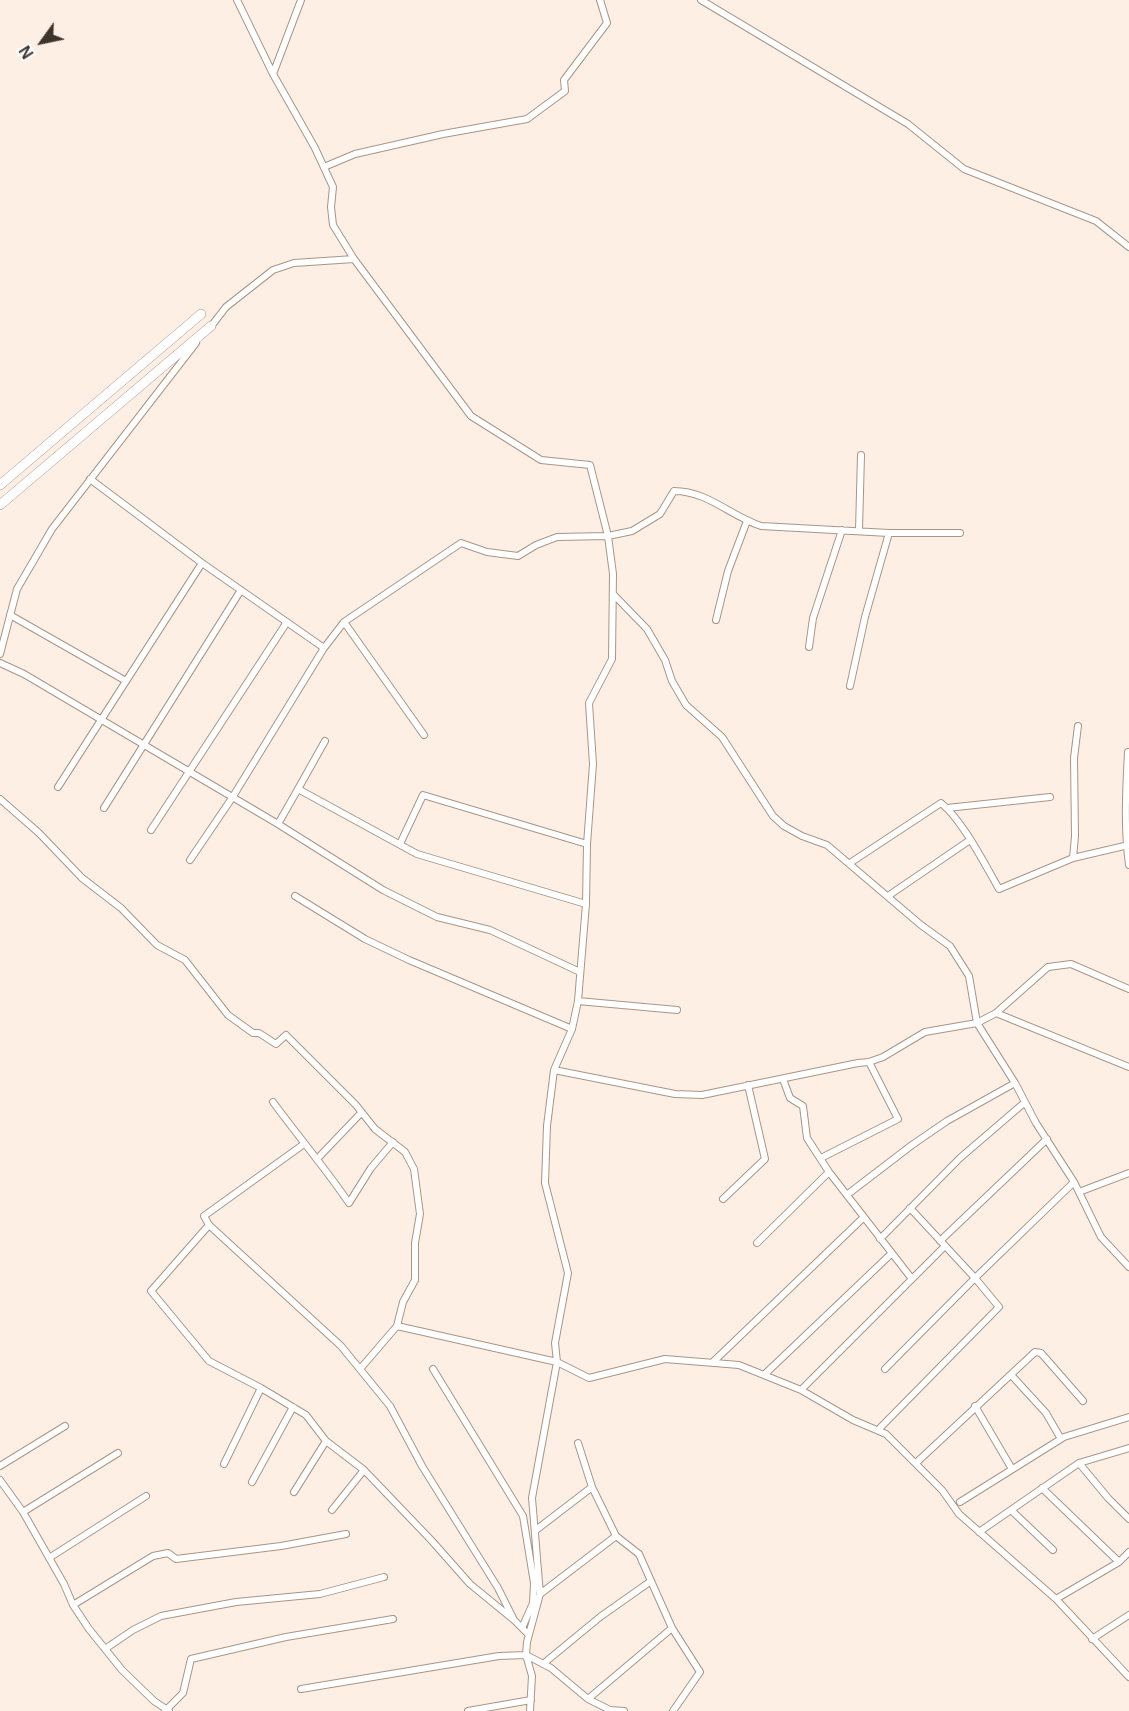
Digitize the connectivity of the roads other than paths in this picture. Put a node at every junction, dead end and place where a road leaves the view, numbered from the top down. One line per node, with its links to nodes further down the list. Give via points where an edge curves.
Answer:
1 (237, 0): 5 (street)
2 (301, 0): 5 (street)
3 (600, 0): 6 (street, via 607,23 564,80 565,91 527,119 355,154)
4 (700, 0): 7 (street, via 908,124 964,169 1096,221)
5 (273, 74): 6 (street)
6 (324, 167): 8 (street, via 333,187 333,225)
7 (1129, 247)
8 (354, 259): 10 (street, via 294,263 273,270 226,307); 20 (street, via 471,416 541,460 590,465)
9 (201, 314): 13 (main road)
10 (211, 326): 12 (street); 14 (main road)
11 (861, 455): 17 (street)
12 (90, 479): 21 (street); 24 (street, via 52,529 17,589)
13 (0, 485)
14 (0, 505)
15 (747, 521): 16 (street, via 761,526); 20 (street, via 689,491 674,491 660,514 632,531); 25 (street, via 728,571)
16 (842, 530): 17 (street); 28 (street, via 813,618)
17 (859, 530): 18 (street)
18 (890, 533): 19 (street); 33 (street)
19 (960, 533)
20 (608, 536): 23 (street); 27 (street, via 557,537 518,556 461,543)
21 (201, 562): 22 (street); 32 (street)
22 (241, 590): 26 (street); 38 (street)
23 (614, 595): 52 (street, via 612,659 589,703 592,765); 56 (street, via 647,629 686,705 722,737 773,816 802,836 827,845)
24 (10, 615): 30 (street); 32 (street)
25 (716, 620)
26 (287, 622): 29 (street); 40 (street)
27 (344, 622): 29 (street); 36 (street)
28 (808, 647)
29 (324, 648): 44 (street)
30 (0, 654)
31 (0, 663): 34 (street)
32 (126, 681): 34 (street)
33 (850, 686)
34 (101, 721): 38 (street); 41 (street)
35 (1078, 726): 54 (street)
36 (424, 735)
37 (325, 741): 42 (street)
38 (144, 746): 40 (street); 46 (street)
39 (1128, 752): 53 (street)
40 (189, 772): 44 (street); 49 (street)
41 (58, 787)
42 (298, 789): 48 (street); 51 (street)
43 (1050, 796): 47 (street)
44 (232, 798): 48 (street); 55 (street)
45 (0, 799): 76 (street, via 157,945 185,960 228,1014 276,1044 286,1035)
46 (104, 808)
47 (947, 808): 50 (street); 56 (street, via 941,803)
48 (278, 824): 61 (street, via 382,891 437,917 490,930)
49 (150, 830)
50 (970, 840): 54 (street, via 999,889); 59 (street)
51 (400, 844): 52 (street, via 423,795); 60 (street, via 417,854)
52 (587, 844): 60 (street)
53 (1128, 845): 54 (street); 57 (street)
54 (1073, 858)
55 (190, 860)
56 (850, 863): 59 (street)
57 (1129, 865)
58 (295, 896): 67 (street, via 365,939)
59 (888, 896): 66 (street, via 950,946 969,976)
60 (586, 904): 61 (street)
61 (580, 972): 63 (street)
62 (1129, 989): 65 (street, via 1071,964 1048,967)
63 (578, 1001): 64 (street); 67 (street)
64 (677, 1010)
65 (996, 1013): 66 (street); 69 (street)
66 (977, 1023): 68 (street, via 925,1032); 72 (street)
67 (572, 1029): 70 (street)
68 (869, 1062): 71 (street); 81 (street, via 898,1119)
69 (1129, 1067)
70 (554, 1070): 73 (street, via 675,1094 702,1095); 99 (street, via 545,1183 568,1273 555,1342)
71 (783, 1079): 73 (street); 81 (street, via 790,1098 803,1106 807,1138)
72 (1015, 1083): 75 (street); 86 (street, via 947,1121)
73 (748, 1085): 87 (street, via 765,1159)
74 (273, 1102): 79 (street)
75 (1024, 1103): 77 (street); 88 (street)
76 (361, 1113): 78 (street); 80 (street)
77 (1047, 1139): 84 (street); 93 (street)
78 (393, 1142): 80 (street, via 349,1203); 98 (street, via 405,1152 414,1168 420,1214 414,1280)
79 (304, 1144): 80 (street); 90 (street, via 204,1216)
80 (318, 1158)
81 (821, 1158): 82 (street)
82 (829, 1172): 86 (street); 92 (street)
83 (1129, 1173): 85 (street)
84 (1074, 1182): 85 (street); 96 (street)
85 (1079, 1192): 95 (street, via 1101,1237)
86 (848, 1194): 89 (street)
87 (723, 1198)
88 (910, 1208): 91 (street); 93 (street)
89 (863, 1218): 91 (street); 100 (street)
90 (209, 1226): 101 (street, via 341,1346); 106 (street, via 151,1291 209,1361)
91 (880, 1239): 94 (street)
92 (757, 1243)
93 (942, 1244): 96 (street); 97 (street)
94 (892, 1253): 97 (street); 104 (street)
95 (1129, 1266)
96 (975, 1278): 103 (street); 113 (street, via 998,1309)
97 (912, 1279): 107 (street)
98 (397, 1326): 99 (street); 101 (street)
99 (557, 1362): 100 (street, via 589,1378 665,1359); 134 (street, via 538,1455)
100 (713, 1362): 104 (street)
101 (360, 1369): 153 (street, via 390,1406)
102 (433, 1369): 136 (street)
103 (885, 1369)
104 (765, 1374): 107 (street)
105 (1013, 1377): 114 (street, via 1049,1418)
106 (261, 1389): 110 (street); 121 (street)
107 (801, 1390): 113 (street)
108 (1083, 1401): 109 (street, via 1041,1353 1035,1352)
109 (975, 1406): 119 (street); 123 (street)
110 (293, 1407): 115 (street, via 306,1415); 126 (street)
111 (1129, 1417): 114 (street)
112 (65, 1426): 122 (street)
113 (878, 1430): 119 (street)
114 (1060, 1439): 123 (street)
115 (326, 1441): 124 (street); 129 (street)
116 (578, 1443): 127 (street)
117 (1129, 1448): 120 (street)
118 (118, 1453): 135 (street)
119 (916, 1463): 139 (street)
120 (1079, 1463): 128 (street); 137 (street)
121 (224, 1464)
122 (0, 1466)
123 (1012, 1469): 131 (street)
124 (364, 1470): 132 (street); 153 (street, via 470,1584)
125 (0, 1480): 135 (street)
126 (252, 1482)
127 (592, 1487): 138 (street); 141 (street)
128 (1042, 1488): 133 (street); 145 (street)
129 (294, 1492)
130 (146, 1496): 144 (street)
131 (960, 1502)
132 (332, 1510)
133 (1011, 1510): 139 (street); 142 (street)
134 (533, 1511): 136 (street); 138 (street)
135 (22, 1512): 144 (street)
136 (523, 1516): 154 (street, via 534,1583 533,1603)
137 (1129, 1519)
138 (536, 1530): 148 (street)
139 (979, 1532): 149 (street)
140 (346, 1534): 150 (street, via 176,1559 168,1553 153,1556)
141 (616, 1536): 147 (street, via 639,1554); 148 (street)
142 (1053, 1550)
143 (1129, 1552): 145 (street)
144 (49, 1558): 150 (street)
145 (1119, 1562): 149 (street)
146 (384, 1577): 158 (street, via 321,1594 236,1602 161,1616 133,1629)
147 (651, 1581): 155 (street); 160 (street)
148 (540, 1594): 156 (street)
149 (1056, 1599): 157 (street)
150 (73, 1605): 158 (street)
151 (1129, 1615): 157 (street)
152 (393, 1618): 165 (street, via 191,1659 183,1693)
153 (514, 1620): 154 (street)
154 (522, 1628): 156 (street)
155 (672, 1628): 163 (street); 169 (street, via 699,1672)
156 (528, 1634): 159 (street)
157 (1092, 1639): 161 (street)
158 (105, 1649): 165 (street, via 154,1701)
159 (526, 1655): 160 (street); 162 (street, via 499,1656); 164 (street, via 532,1676)
160 (543, 1664): 163 (street)
161 (1129, 1677)
162 (301, 1689)
163 (588, 1699): 168 (street, via 610,1710)
164 (531, 1700): 166 (street); 167 (street)
165 (168, 1710)
166 (468, 1711)
167 (530, 1711)
168 (624, 1711)
169 (673, 1711)

